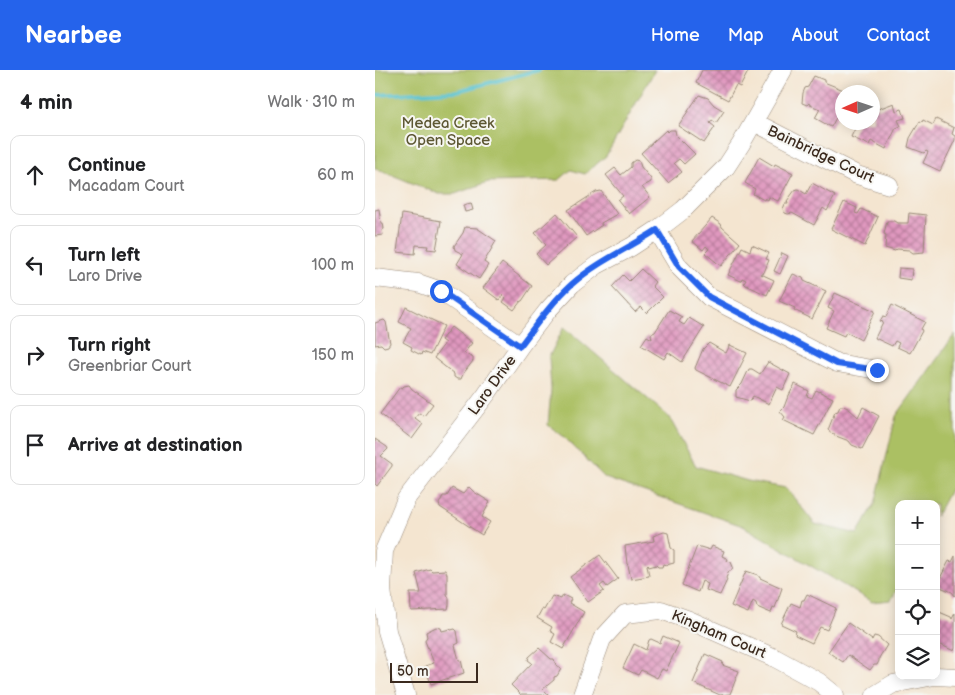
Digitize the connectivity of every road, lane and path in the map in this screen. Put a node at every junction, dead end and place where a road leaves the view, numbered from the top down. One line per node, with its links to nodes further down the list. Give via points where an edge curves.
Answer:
1 (783, 70): 2 (street, Laro Drive)
2 (754, 122): 3 (street, Bainbridge Court, via 857,175); 4 (street, Laro Drive, via 726,166 683,210)
3 (889, 185)
4 (657, 230): 6 (street, Laro Drive, via 571,284); 7 (street, via 679,267 709,297 837,364)
5 (375, 278): 6 (street, via 418,283 441,291)
6 (520, 346): 8 (street, Laro Drive, via 406,499)
7 (877, 370)
8 (379, 550): 12 (street, Laro Drive, via 387,631)
9 (940, 676): 10 (street)
10 (955, 677)
11 (914, 680): 15 (street, via 893,684)
12 (406, 695)
13 (582, 695): 14 (street, Kingham Court, via 602,640 625,614 661,610 775,658 819,682)
14 (835, 695)
15 (875, 695)

